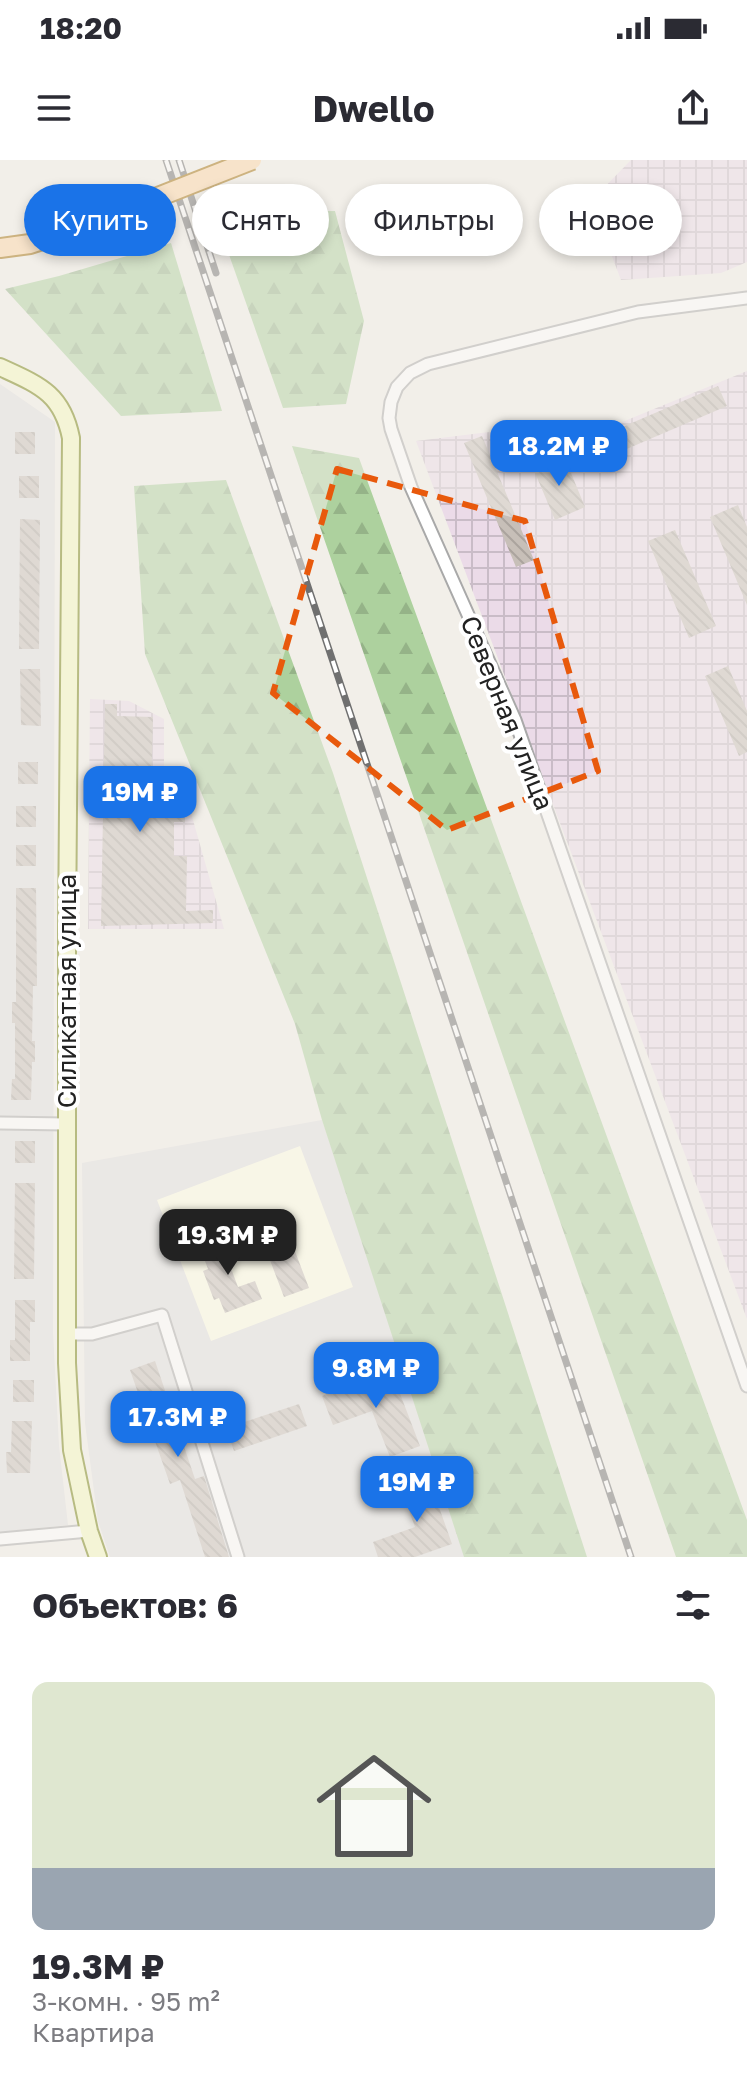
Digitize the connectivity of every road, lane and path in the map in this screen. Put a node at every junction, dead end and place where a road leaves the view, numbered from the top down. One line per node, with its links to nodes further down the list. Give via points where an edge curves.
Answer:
1 (221, 160): 3 (main road)
2 (252, 160): 4 (main road, bridge)
3 (166, 184)
4 (176, 187)
5 (24, 234): 6 (main road)
6 (0, 238)
7 (24, 245): 8 (main road)
8 (0, 248)
9 (747, 298): 14 (street, Северная улица, via 638,312 428,364 397,387 389,418 411,487 515,720)
10 (0, 368): 12 (street, Силикатная улица, via 47,392 64,411 72,451)
11 (0, 1123): 12 (street)
12 (66, 1124): 13 (street, Силикатная улица)
13 (67, 1334): 15 (street, Силикатная улица, via 72,1450); 18 (street, via 92,1334 162,1315)
14 (747, 1386)
15 (89, 1531): 16 (street); 17 (street, Силикатная улица)
16 (0, 1539)
17 (98, 1557)
18 (238, 1557)

